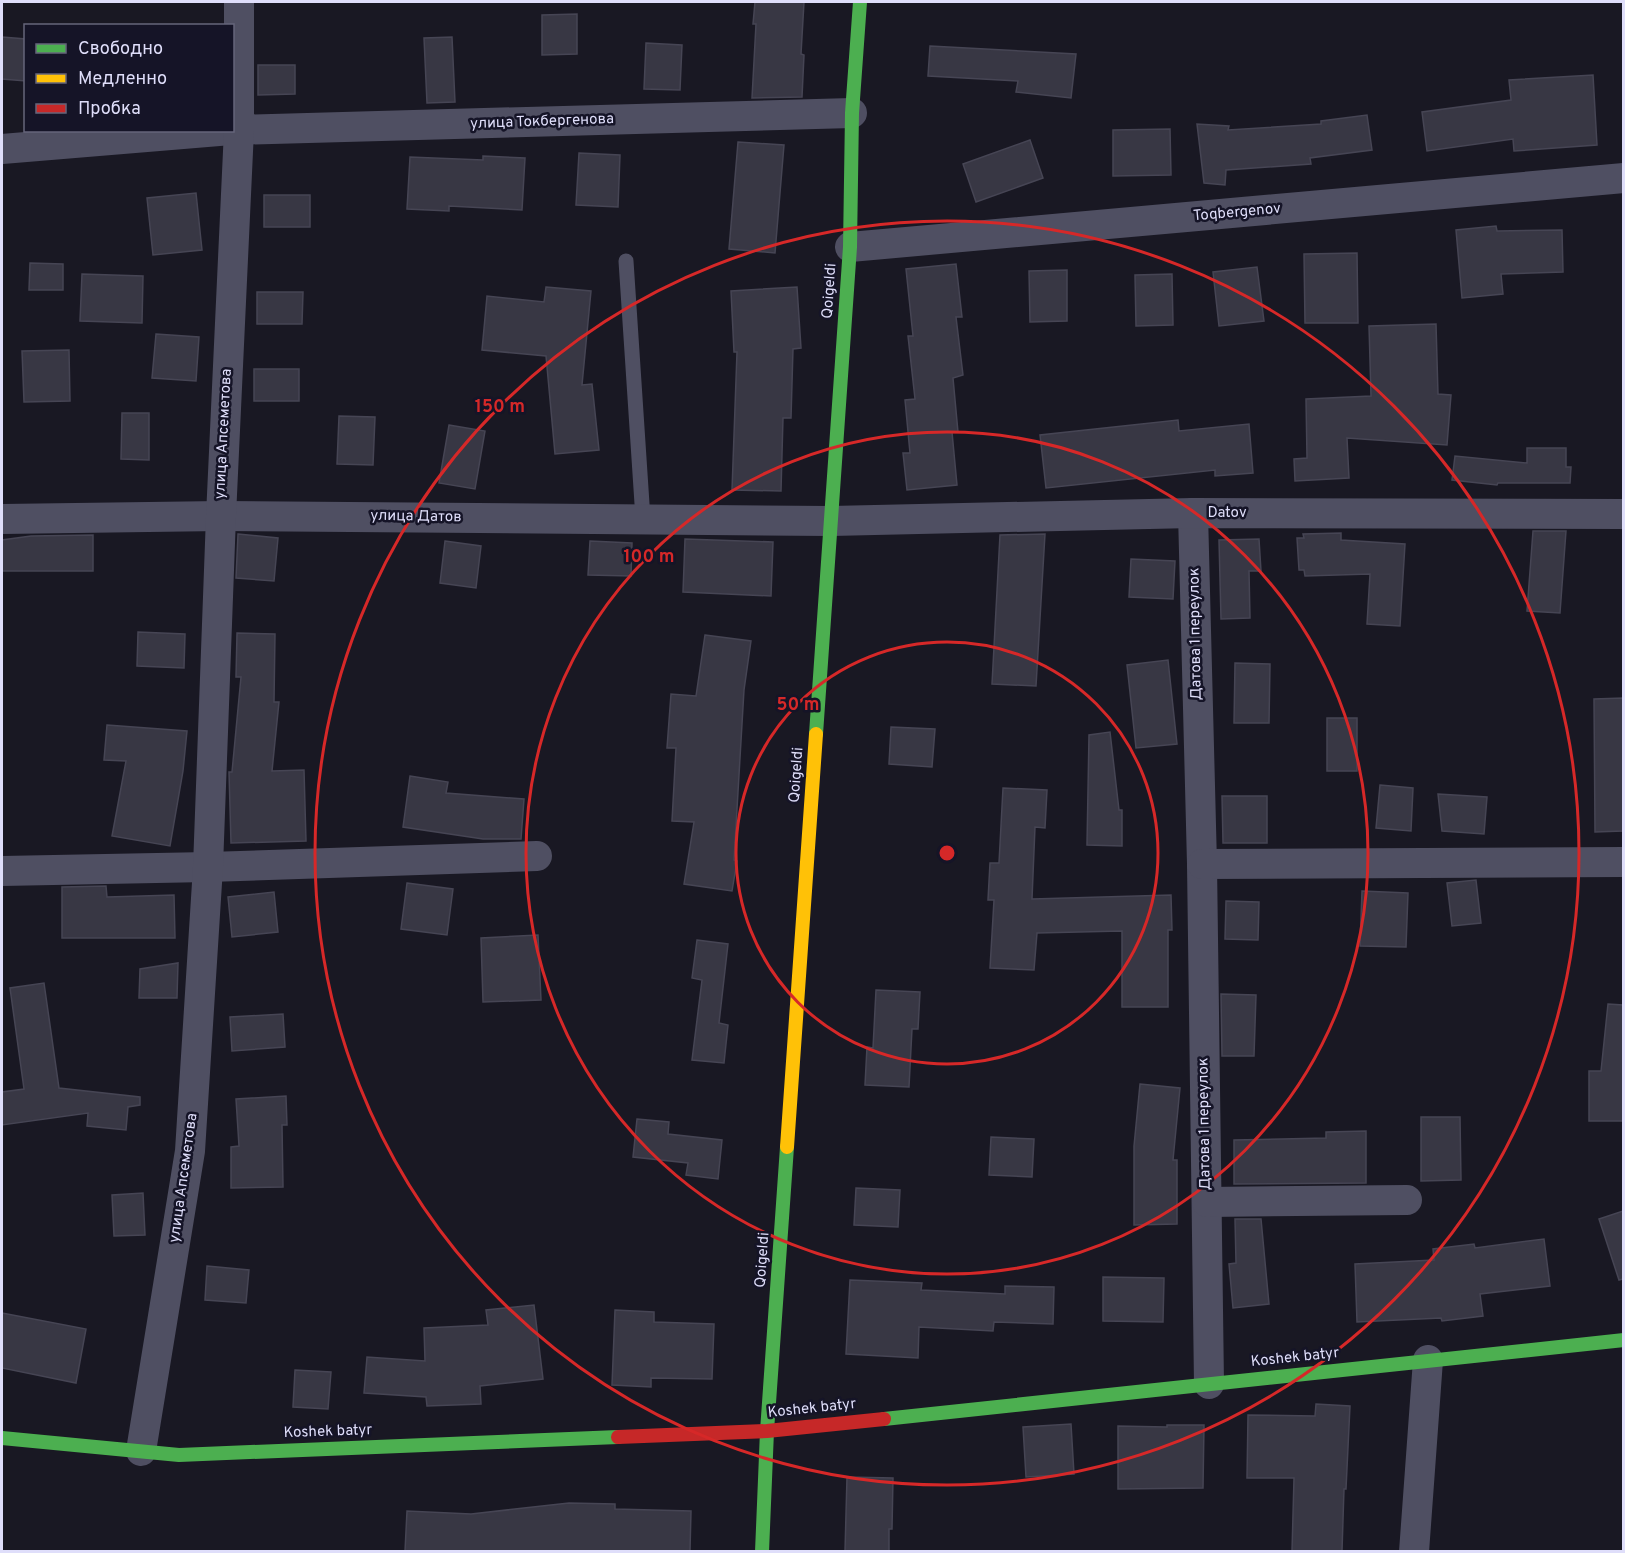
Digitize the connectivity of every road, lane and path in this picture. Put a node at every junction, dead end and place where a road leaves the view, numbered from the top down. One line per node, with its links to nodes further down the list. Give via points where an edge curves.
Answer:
1 (239, 2): 4 (street, улица Апсеметова)
2 (860, 2): 3 (street, Qoigeldi)
3 (852, 113): 4 (street, улица Токбергенова); 9 (street, Qoigeldi)
4 (234, 130)
5 (210, 132): 7 (street, улица Токбергенова)
6 (234, 132): 13 (street, улица Апсеметова)
7 (2, 149)
8 (1623, 178): 9 (street, Toqbergenov)
9 (850, 247): 16 (street, Qoigeldi)
10 (626, 261): 15 (lane)
11 (1193, 513): 12 (street, Datov); 16 (street, Datov); 19 (street, Датова 1 переулок)
12 (1623, 514)
13 (221, 516): 14 (street, улица Датов); 15 (street, улица Датов); 20 (street, улица Апсеметова)
14 (2, 519)
15 (643, 519): 16 (street, улица Датов)
16 (831, 521): 27 (street, Qoigeldi)
17 (537, 856): 20 (street)
18 (1623, 862): 19 (street)
19 (1202, 864): 23 (street, Датова 1 переулок)
20 (208, 867): 21 (street); 29 (street, улица Апсеметова, via 190,1151)
21 (2, 871)
22 (1407, 1200): 23 (street)
23 (1207, 1202): 26 (street, Датова 1 переулок)
24 (1623, 1340): 25 (street, Koshek batyr)
25 (1428, 1360): 26 (street, Koshek batyr); 31 (street)
26 (1209, 1384): 27 (street, Koshek batyr)
27 (767, 1431): 29 (street, Koshek batyr, via 179,1455); 30 (street, Qoigeldi)
28 (2, 1437): 29 (street, Koshek batyr)
29 (141, 1451)
30 (762, 1551)
31 (1414, 1551)

